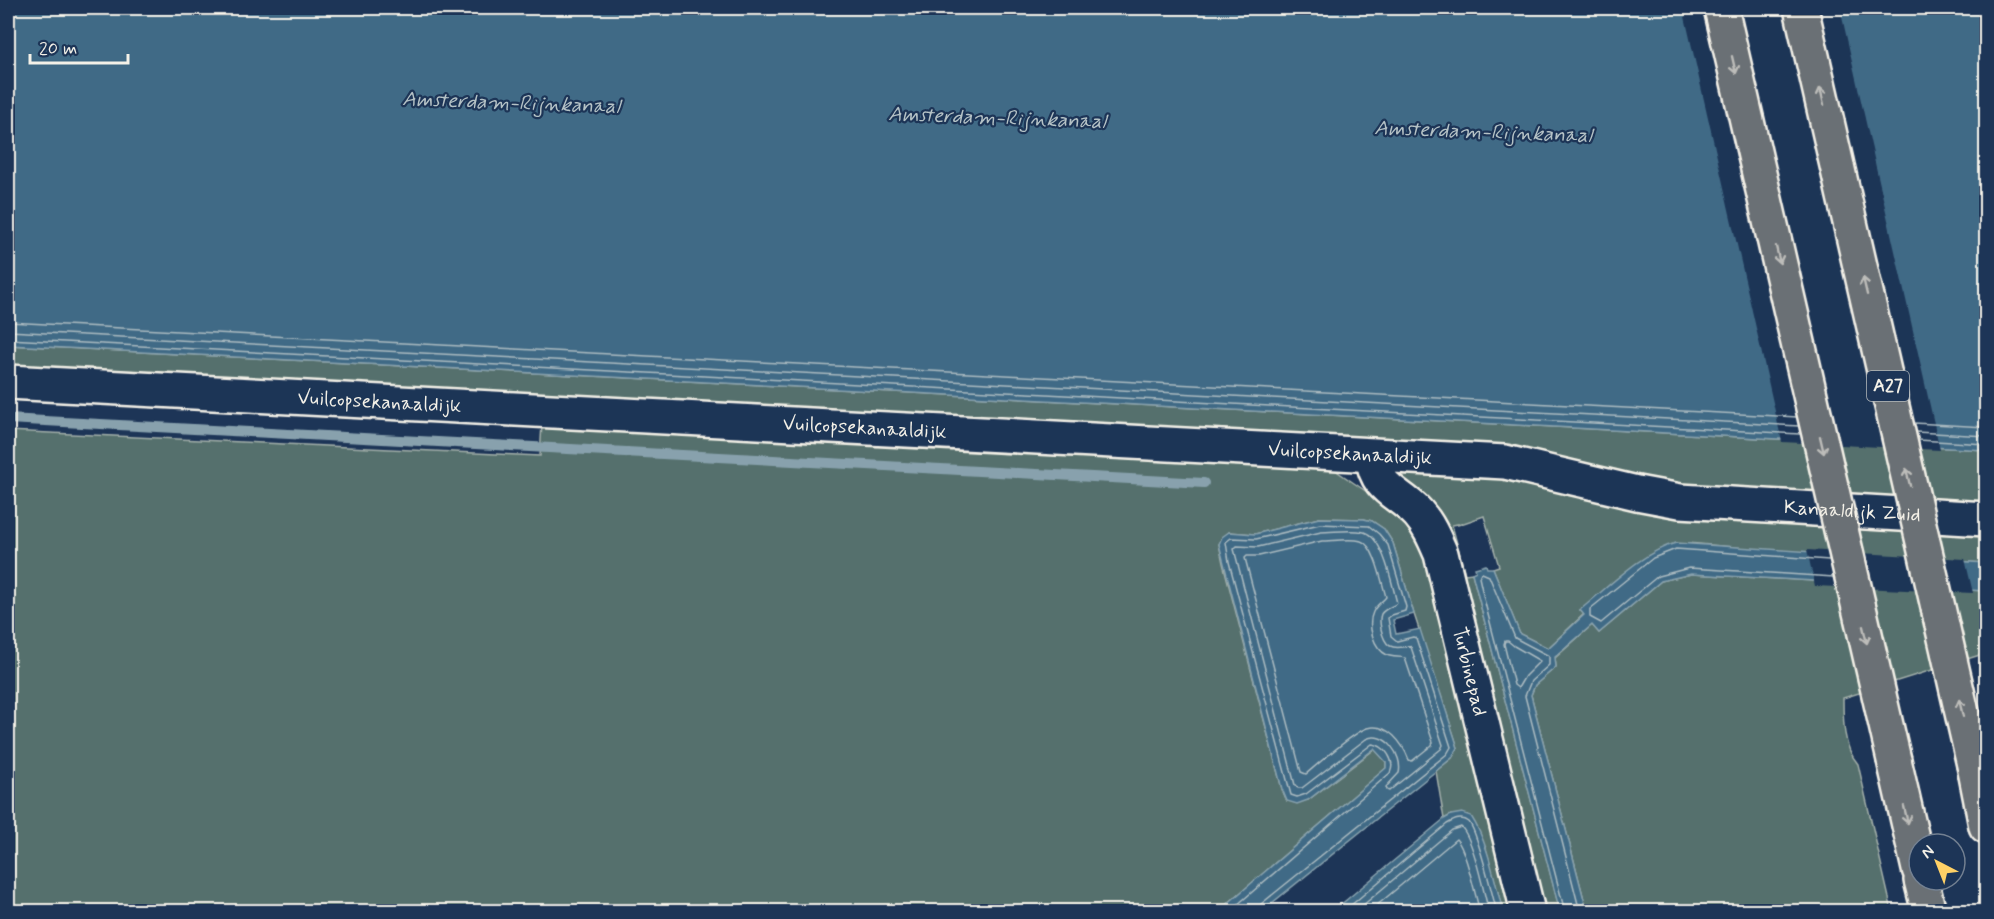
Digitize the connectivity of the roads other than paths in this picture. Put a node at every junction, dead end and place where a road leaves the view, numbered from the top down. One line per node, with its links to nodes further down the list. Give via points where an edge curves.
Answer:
1 (1721, 8): 8 (highway, one-way to 8, bridge)
2 (1801, 8): 7 (highway, A27, one-way to 2, bridge)
3 (8, 382): 4 (street, Vuilcopsekanaaldijk)
4 (1372, 456): 5 (street, Vuilcopsekanaaldijk, via 1505,462 1637,494); 10 (street, Turbinepad, via 1374,471 1391,492 1417,513 1432,532 1441,554)
5 (1718, 503): 6 (street, Kanaaldijk Zuid)
6 (1986, 519)
7 (1986, 826)
8 (1911, 832)
9 (1924, 892): 11 (highway)
10 (1528, 912)
11 (1929, 912)

